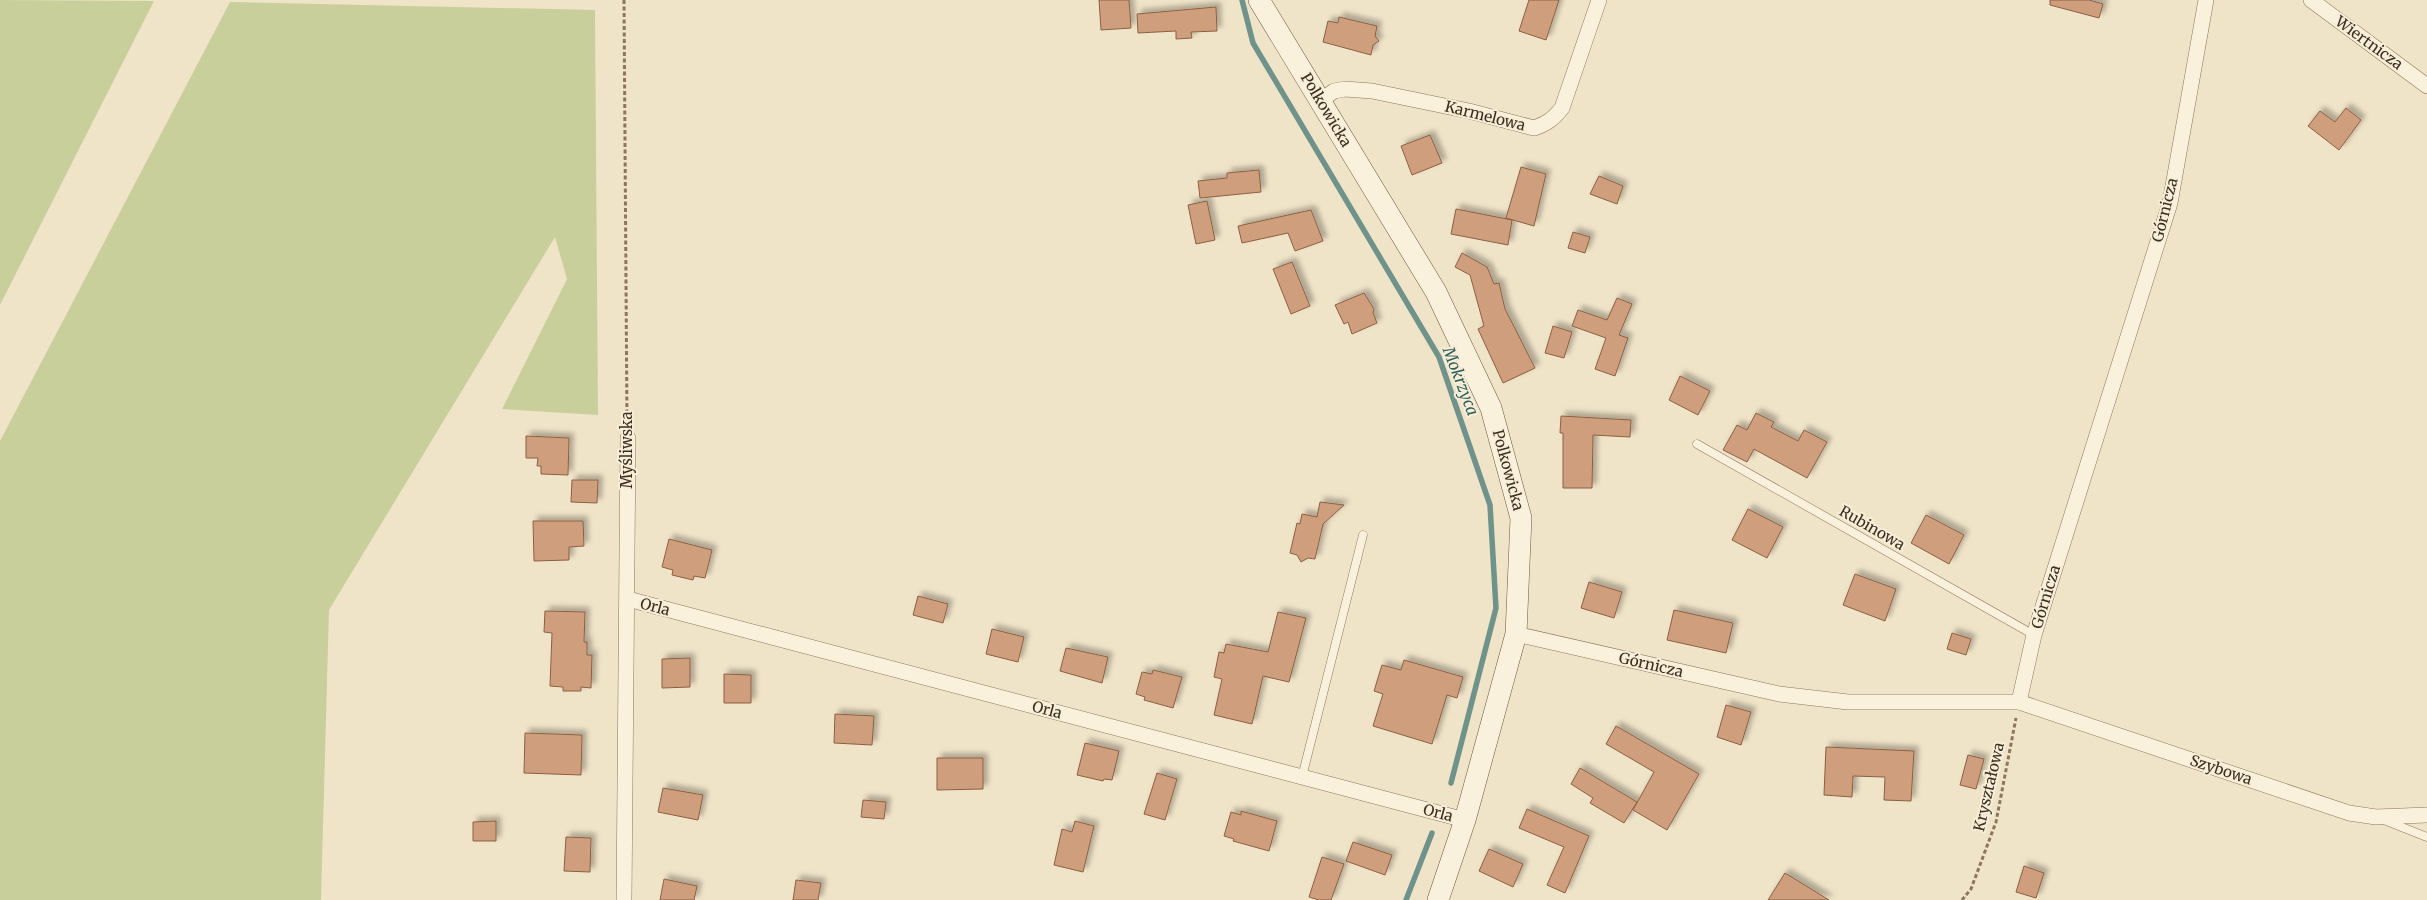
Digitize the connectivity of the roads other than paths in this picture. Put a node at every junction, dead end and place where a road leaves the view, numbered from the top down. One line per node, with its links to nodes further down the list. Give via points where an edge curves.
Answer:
1 (1259, 0): 6 (street, Polkowicka)
2 (1599, 0): 6 (street, Karmelowa, via 1562,108 1544,125 1534,128 1372,91 1334,91)
3 (2206, 0): 12 (street, Górnicza, via 2170,203)
4 (2311, 0): 5 (street, Wiertnicza)
5 (2427, 86)
6 (1320, 101): 11 (street, Polkowicka, via 1436,292 1491,408 1521,518)
7 (628, 438): 10 (street, Myśliwska)
8 (1697, 444): 12 (lane, Rubinowa)
9 (1363, 535): 14 (lane)
10 (628, 599): 14 (street, Orla); 19 (street, Myśliwska)
11 (1516, 634): 13 (street, Górnicza, via 1778,694 1848,702); 17 (street, Polkowicka)
12 (2034, 635): 13 (street, Górnicza)
13 (2019, 702): 16 (street, Szybowa, via 2349,813)
14 (1302, 777): 17 (street, Orla)
15 (2427, 815): 16 (street, Szybowa)
16 (2376, 817): 18 (lane)
17 (1465, 820): 20 (street, Polkowicka)
18 (2427, 836)
19 (624, 900)
20 (1438, 900)

